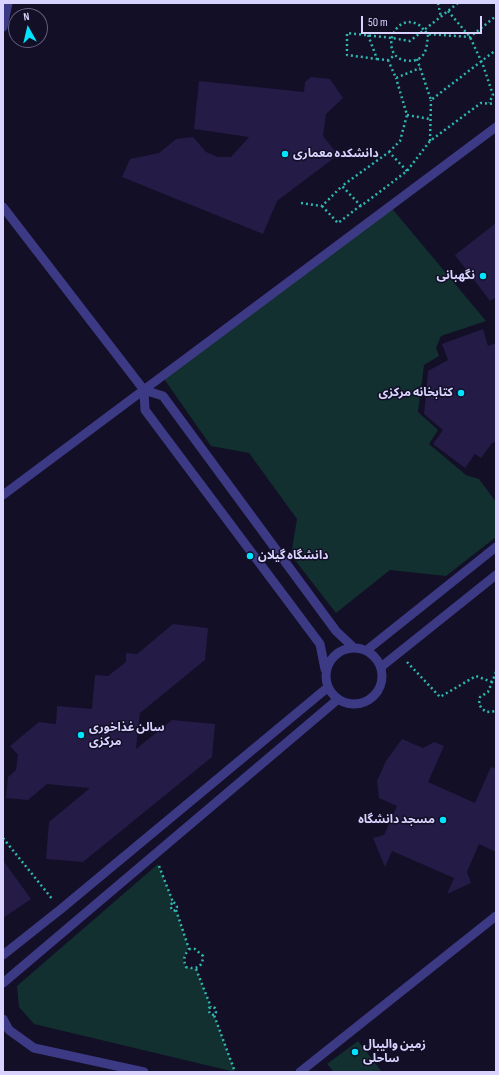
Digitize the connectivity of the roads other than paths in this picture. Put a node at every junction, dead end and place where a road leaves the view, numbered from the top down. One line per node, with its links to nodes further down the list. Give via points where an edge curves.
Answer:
1 (8, 3): 2 (lane)
2 (3, 27)
3 (496, 127): 5 (lane)
4 (3, 207): 5 (lane)
5 (144, 390): 6 (lane); 9 (lane, via 163,396 336,631); 12 (lane, via 145,410 320,644)
6 (3, 495)
7 (496, 547): 10 (lane)
8 (496, 575): 11 (lane)
9 (354, 647): 10 (lane); 12 (lane, via 336,653)
10 (367, 650): 11 (lane, via 376,657)
11 (381, 667): 14 (lane, via 382,681 377,693 364,703 349,705)
12 (325, 669): 13 (lane)
13 (327, 688): 14 (lane); 16 (lane)
14 (337, 700): 17 (lane)
15 (496, 916): 20 (lane)
16 (3, 955)
17 (3, 983)
18 (3, 1019): 19 (lane, via 9,1030 34,1048)
19 (144, 1072)
20 (300, 1072)

